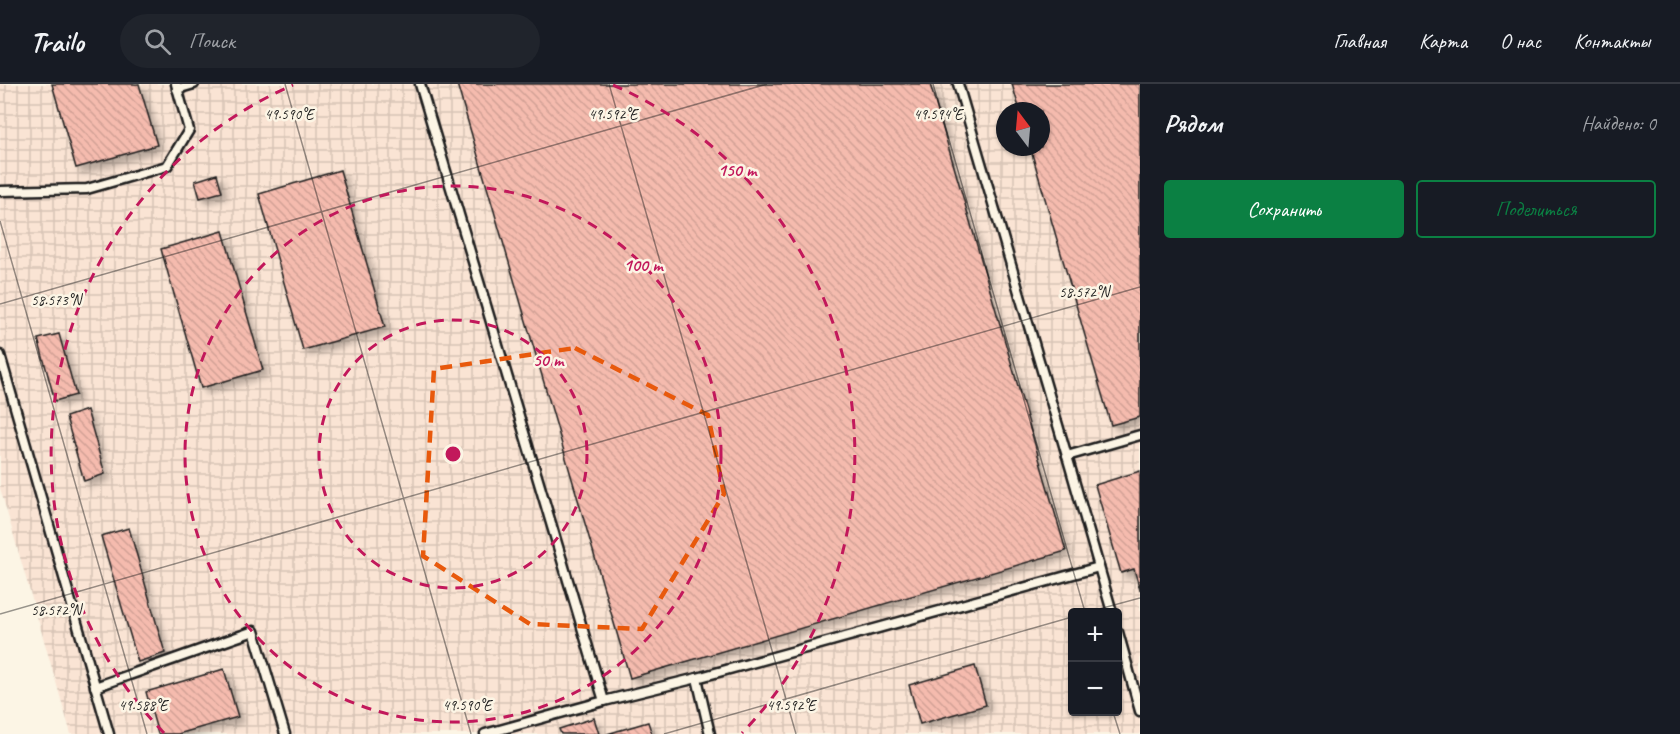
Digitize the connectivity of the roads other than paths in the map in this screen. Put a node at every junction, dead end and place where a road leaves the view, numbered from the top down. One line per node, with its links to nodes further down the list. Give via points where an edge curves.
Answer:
1 (194, 84): 4 (lane)
2 (420, 84): 14 (lane)
3 (958, 84): 8 (lane)
4 (176, 87): 5 (lane, via 189,130 167,166 87,189)
5 (0, 191)
6 (0, 355): 13 (lane)
7 (1140, 435): 8 (lane)
8 (1067, 456): 9 (lane)
9 (1099, 567): 10 (lane); 12 (lane)
10 (1111, 608)
11 (1122, 647): 15 (lane)
12 (698, 678): 14 (lane); 19 (lane)
13 (95, 687): 16 (lane); 17 (lane, via 254,631)
14 (604, 701): 18 (lane)
15 (1140, 711)
16 (109, 734)
17 (285, 734)
18 (485, 734)
19 (711, 734)

